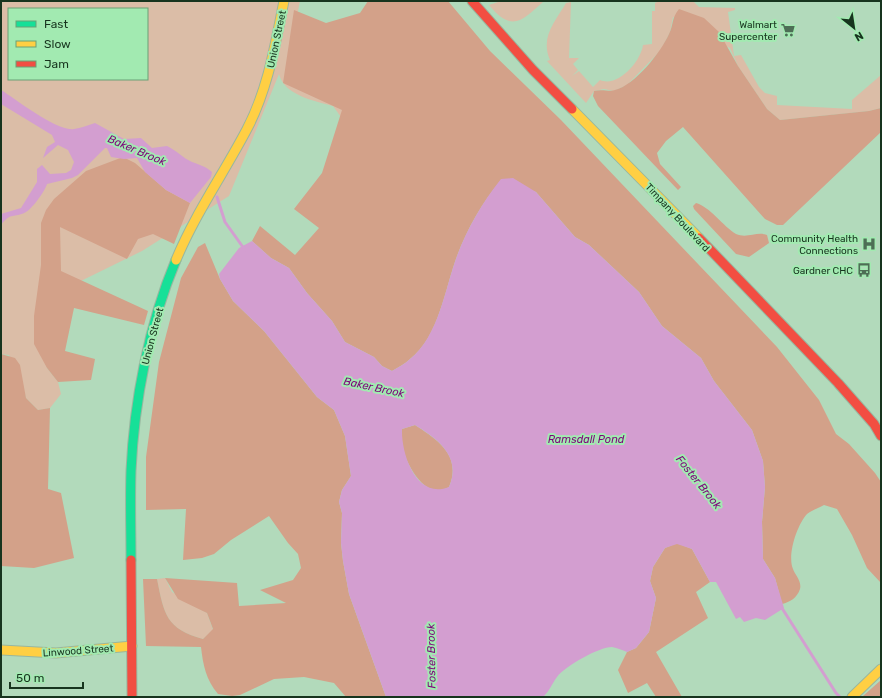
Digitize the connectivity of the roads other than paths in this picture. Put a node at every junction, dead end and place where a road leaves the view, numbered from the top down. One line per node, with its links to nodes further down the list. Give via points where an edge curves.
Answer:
1 (284, 1): 4 (street, Union Street, via 270,72 248,128 185,239 168,279 142,375 131,471)
2 (472, 1): 3 (street, Timpany Boulevard, via 533,70 647,183 838,383 874,424)
3 (881, 436)
4 (132, 646): 5 (street, Linwood Street, via 56,653); 7 (street, Union Street)
5 (1, 650)
6 (881, 669): 8 (street)
7 (132, 697)
8 (852, 697)

